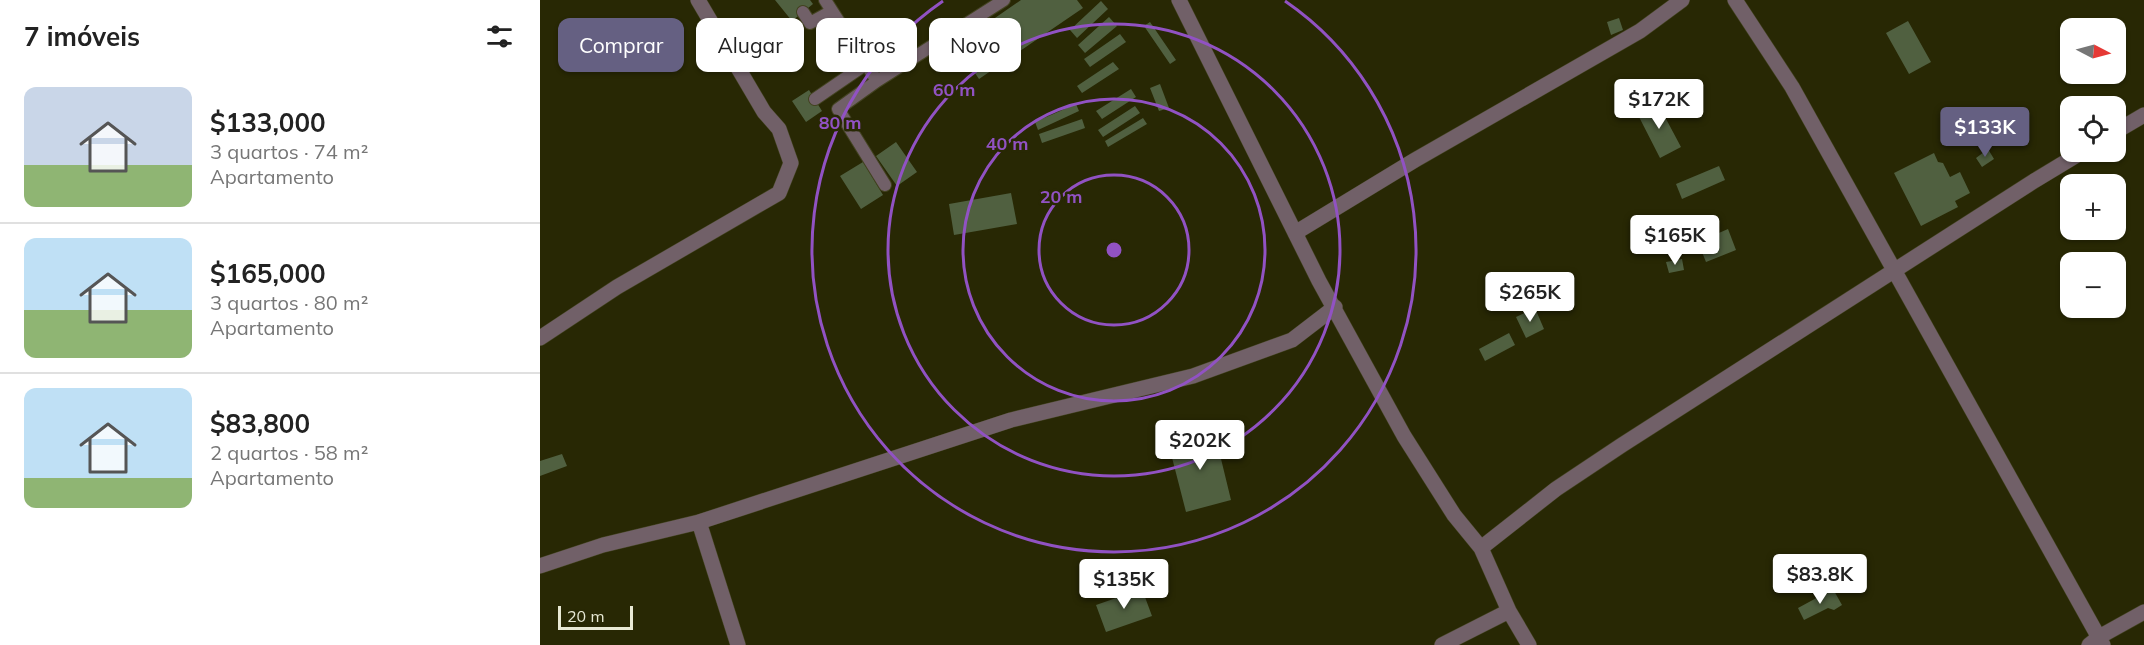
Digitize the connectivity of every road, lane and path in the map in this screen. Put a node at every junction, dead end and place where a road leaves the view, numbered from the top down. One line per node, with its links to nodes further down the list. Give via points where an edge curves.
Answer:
1 (698, 0): 20 (street, via 778,129 791,163 778,193 617,287)
2 (1004, 0): 11 (lane)
3 (1179, 0): 17 (street)
4 (1682, 0): 17 (street, via 1640,31)
5 (1735, 0): 18 (street, via 1792,87)
6 (829, 5): 7 (lane, via 810,23); 8 (lane)
7 (803, 12)
8 (837, 18)
9 (854, 72): 12 (lane)
10 (872, 72): 11 (lane)
11 (878, 81): 16 (lane, via 838,109)
12 (815, 99)
13 (2144, 115): 14 (street)
14 (2126, 126)
15 (2066, 162): 18 (street)
16 (885, 185)
17 (1295, 233): 19 (street)
18 (1894, 270): 22 (street, via 1556,489); 26 (street)
19 (1335, 307): 21 (street, via 1292,340 1193,376 1011,420); 22 (street, via 1404,436 1454,516)
20 (540, 338)
21 (699, 522): 23 (street, via 603,545); 27 (street)
22 (1481, 548): 24 (street)
23 (540, 566)
24 (1509, 611): 28 (street); 29 (street)
25 (2144, 612): 26 (street)
26 (2097, 642)
27 (738, 645)
28 (1442, 645)
29 (1530, 645)

